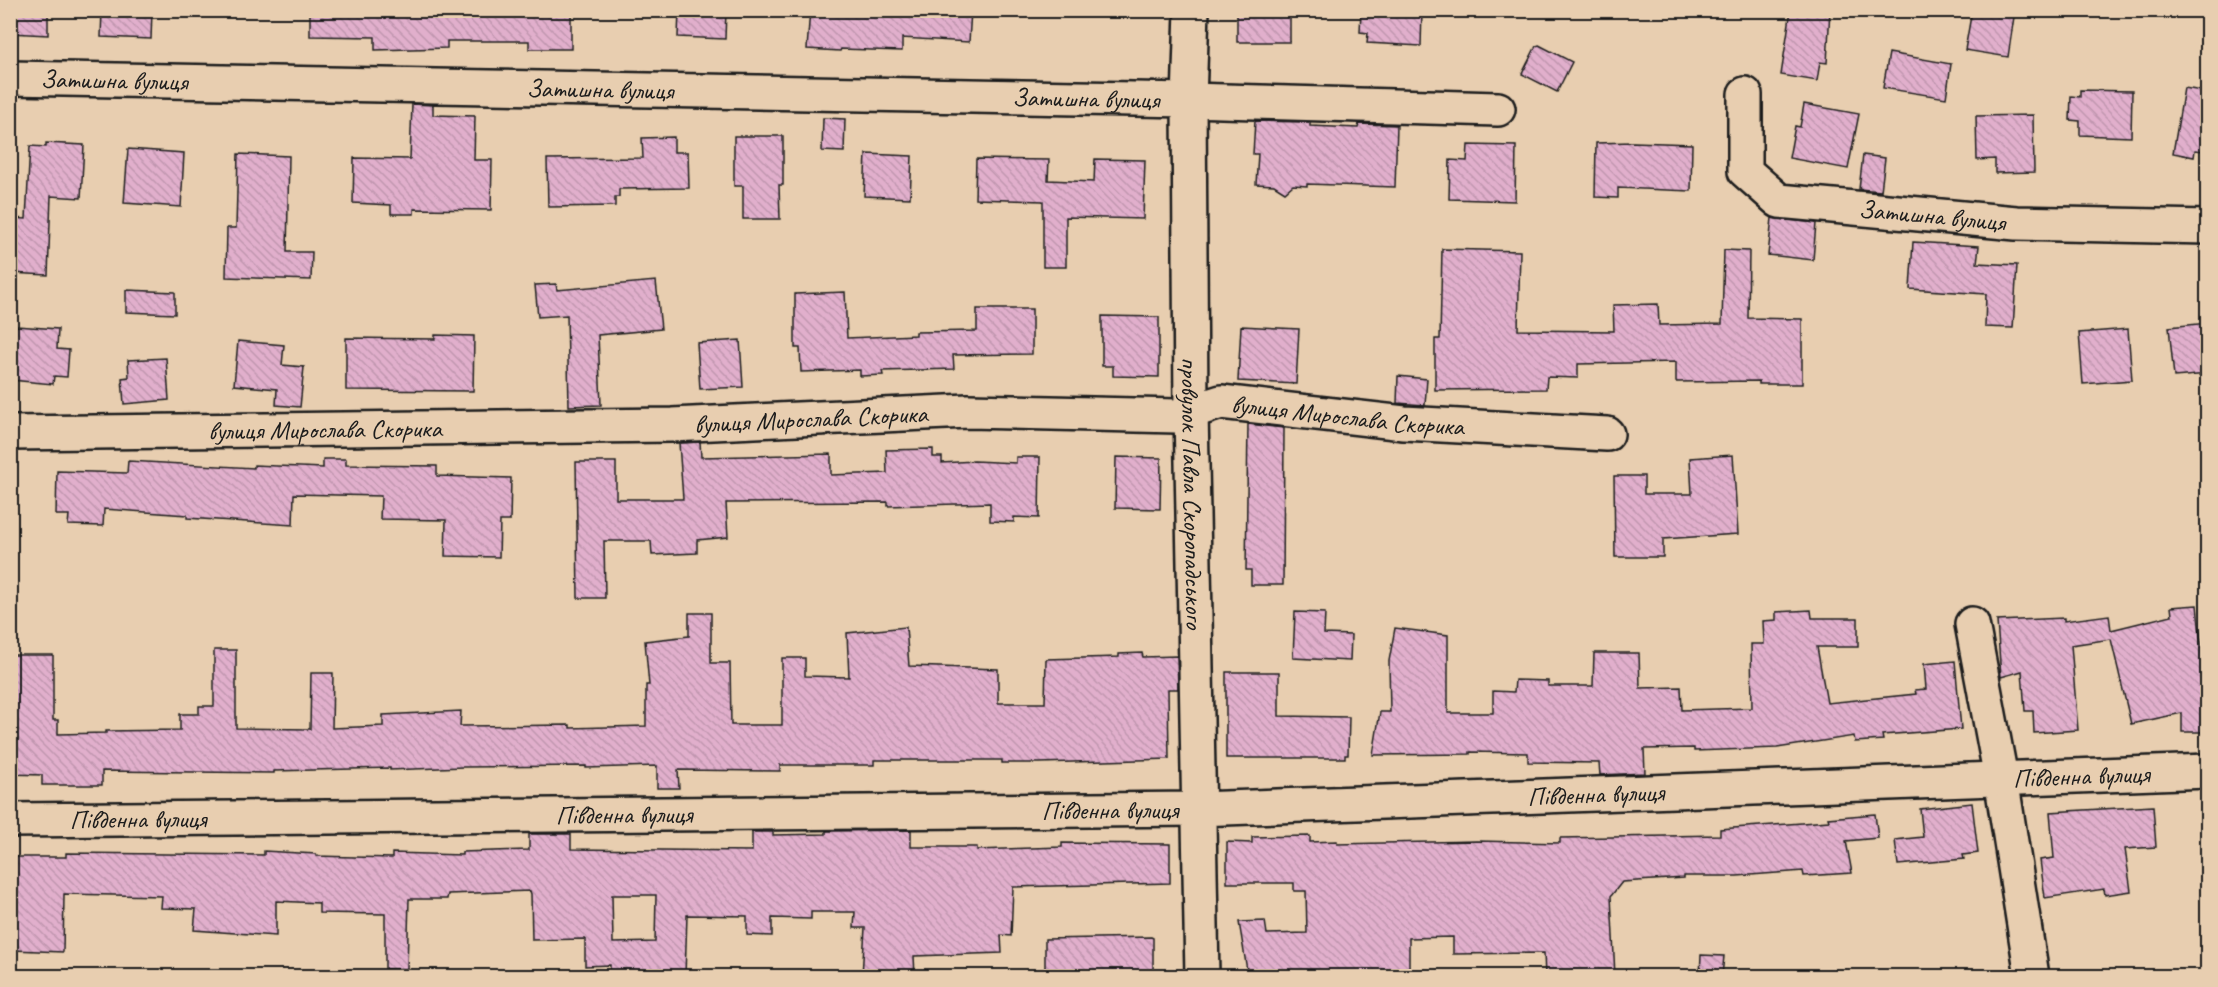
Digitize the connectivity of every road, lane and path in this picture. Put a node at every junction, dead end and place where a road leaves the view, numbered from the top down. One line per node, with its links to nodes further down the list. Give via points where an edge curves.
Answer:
1 (1192, 10): 4 (street, провулок Павла Скоропадського)
2 (10, 78): 4 (street, Затишна вулиця)
3 (1745, 94): 6 (street, Затишна вулиця, via 1745,171 1779,201 2016,223)
4 (1189, 100): 5 (street, Затишна вулиця); 7 (street, провулок Павла Скоропадського)
5 (1498, 109)
6 (2208, 227)
7 (1191, 411): 8 (street, вулиця Мирослава Скорика, via 1177,416 968,411 672,425); 9 (street, вулиця Мирослава Скорика, via 1221,402 1404,423); 13 (street, провулок Павла Скоропадського)
8 (10, 433)
9 (1607, 434)
10 (1972, 624): 12 (street)
11 (2208, 771): 12 (street, Південна вулиця)
12 (2001, 778): 13 (street, Південна вулиця); 16 (street)
13 (1198, 809): 14 (street, Південна вулиця); 15 (street, провулок Павла Скоропадського)
14 (10, 820)
15 (1202, 976)
16 (2032, 976)

